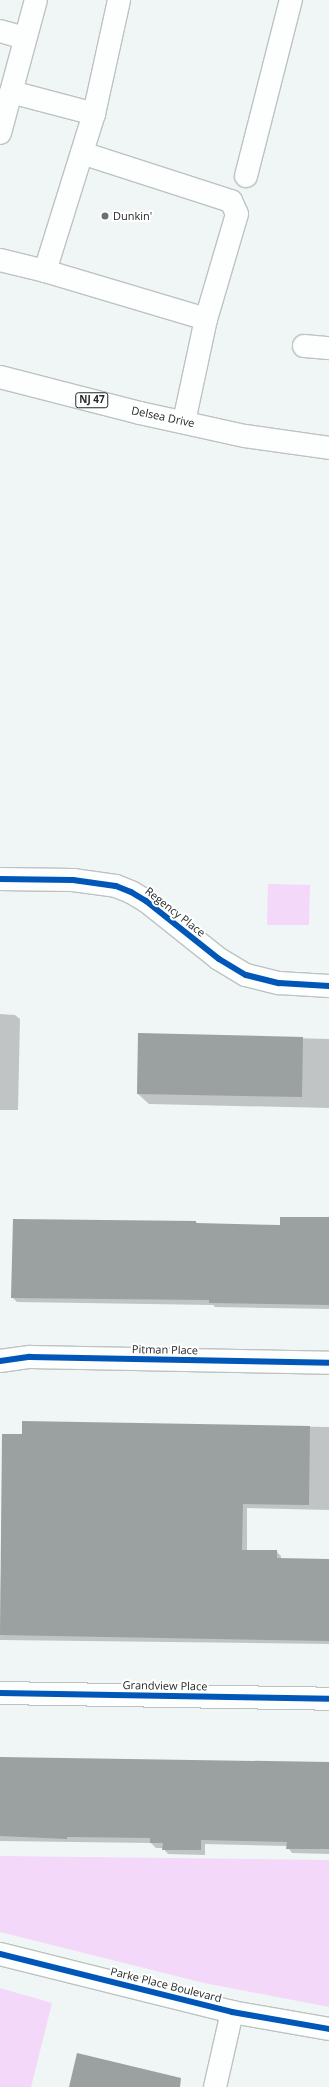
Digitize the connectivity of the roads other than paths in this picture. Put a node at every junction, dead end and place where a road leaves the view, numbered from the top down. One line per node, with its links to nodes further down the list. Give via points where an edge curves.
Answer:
1 (36, 0): 5 (street)
2 (119, 0): 7 (street)
3 (291, 0): 10 (street)
4 (0, 31): 5 (street)
5 (26, 38): 6 (street)
6 (11, 92): 7 (street); 8 (street)
7 (94, 114): 9 (street)
8 (0, 134)
9 (82, 153): 12 (street); 13 (street, via 231,201 237,214)
10 (246, 176)
11 (0, 260): 12 (street)
12 (45, 271): 13 (street)
13 (206, 319): 17 (street)
14 (304, 346): 15 (street)
15 (329, 348)
16 (0, 377): 17 (street, Delsea Drive / NJ 47)
17 (184, 422): 18 (street, Delsea Drive / NJ 47, via 245,436)
18 (329, 448)
19 (0, 879): 20 (street, Regency Place, via 72,880 116,886 146,901 219,959 246,975 280,983)
20 (329, 986)
21 (0, 1361): 22 (street, Pitman Place, via 30,1357)
22 (329, 1363)
23 (0, 1693): 24 (street, Grandview Place)
24 (329, 1699)
25 (0, 1954): 26 (street, Parke Place Boulevard)
26 (232, 2012): 27 (street, Parke Place Boulevard); 28 (street)
27 (329, 2029)
28 (215, 2087)

